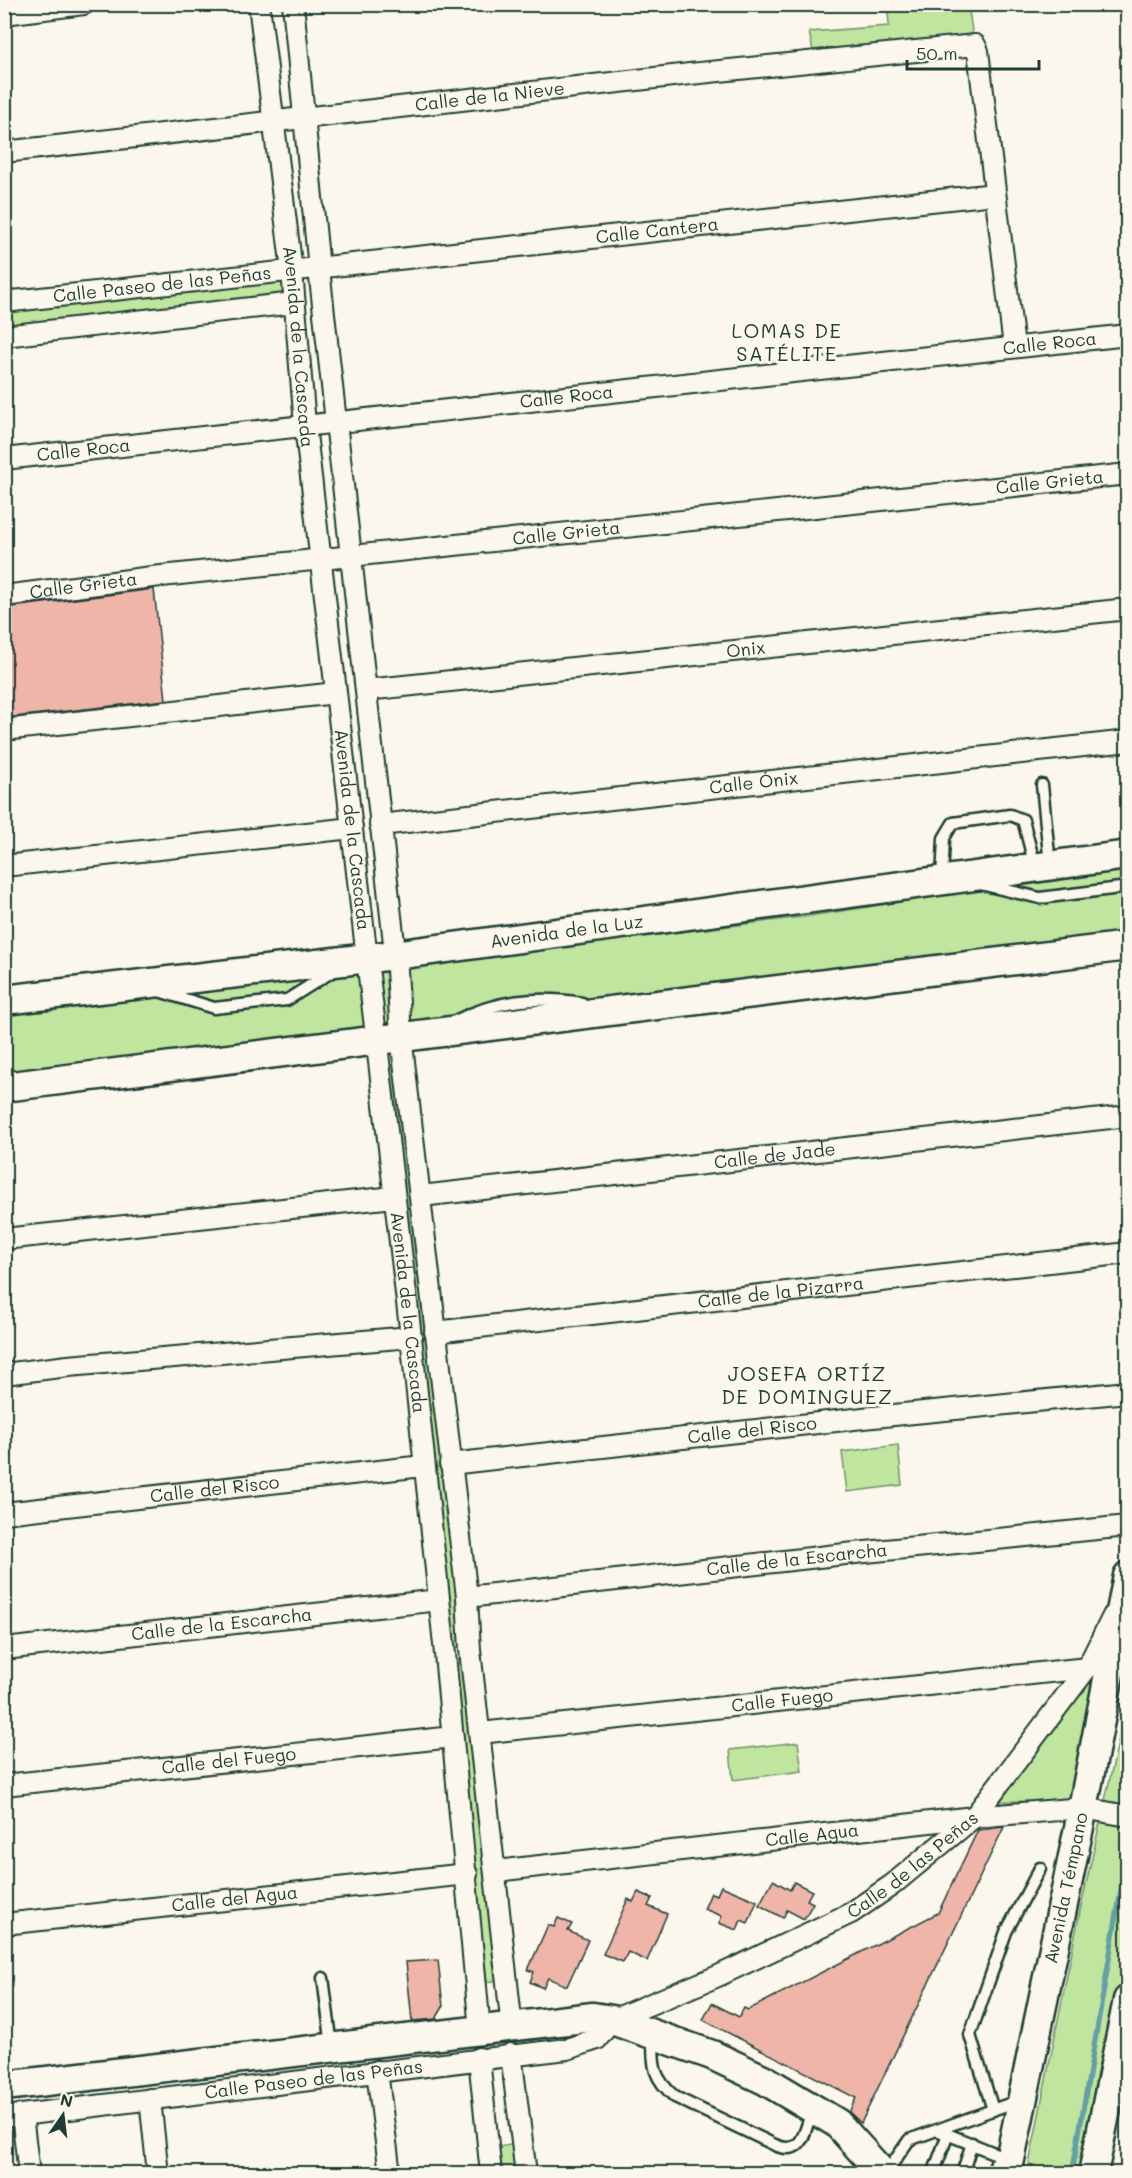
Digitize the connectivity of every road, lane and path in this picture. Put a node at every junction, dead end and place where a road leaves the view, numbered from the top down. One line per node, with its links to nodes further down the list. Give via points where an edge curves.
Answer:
1 (84, 4): 4 (street)
2 (259, 4): 6 (street, Avenida de la Cascada)
3 (293, 4): 5 (street, Avenida de la Cascada)
4 (4, 14)
5 (306, 117): 6 (street, Calle de la Nieve); 8 (street, Calle de la Nieve, via 975,45); 9 (street, Avenida de la Cascada)
6 (273, 121): 7 (street, Calle de la Nieve); 10 (street, Avenida de la Cascada)
7 (4, 152)
8 (995, 194): 9 (street, Calle Cantera); 15 (street)
9 (319, 269): 10 (street, Calle Paseo de las Peñas); 16 (street, Avenida de la Cascada)
10 (292, 271): 11 (street, Calle Paseo de las Peñas); 12 (street, Avenida de la Cascada)
11 (4, 302)
12 (294, 303): 14 (street, Calle Paseo de las Peñas); 17 (street, Avenida de la Cascada)
13 (1128, 335): 15 (street, Calle Roca)
14 (4, 336)
15 (1014, 347): 16 (street, Calle Roca)
16 (336, 423): 17 (street, Calle Roca); 20 (street, Avenida de la Cascada)
17 (305, 425): 18 (street, Calle Roca); 21 (street, Avenida de la Cascada)
18 (4, 459)
19 (1128, 474): 20 (street, Calle Grieta)
20 (351, 556): 21 (street, Calle Grieta); 24 (street, Avenida de la Cascada)
21 (321, 559): 22 (street, Calle Grieta); 25 (street, Avenida de la Cascada)
22 (4, 596)
23 (1128, 609): 24 (street, Onix)
24 (366, 690): 29 (street, Avenida de la Cascada)
25 (336, 693): 26 (street); 30 (street, Avenida de la Cascada)
26 (4, 730)
27 (1128, 741): 29 (street, Calle Ónix)
28 (1042, 785): 33 (lane)
29 (380, 825): 38 (street, Avenida de la Cascada)
30 (352, 828): 32 (street); 37 (street, Avenida de la Cascada)
31 (1128, 855): 33 (main road, Avenida de la Luz)
32 (4, 866)
33 (1043, 866): 34 (main road, Avenida de la Luz); 34 (lane, via 1023,820 1010,815 952,823 944,838)
34 (948, 879): 35 (lane, via 1040,898); 38 (main road, Avenida de la Luz)
35 (1128, 887)
36 (1128, 946): 40 (main road)
37 (361, 963): 38 (main road, Avenida de la Luz); 39 (main road, Avenida de la Luz); 40 (street, Avenida de la Cascada)
38 (396, 963): 40 (street, Avenida de la Cascada, via 399,990)
39 (4, 1000)
40 (388, 1037): 41 (main road); 43 (street, Avenida de la Cascada); 44 (street, Avenida de la Cascada)
41 (4, 1087)
42 (1128, 1116): 43 (street, Calle de Jade)
43 (421, 1196): 47 (street, Avenida de la Cascada)
44 (394, 1197): 45 (street); 48 (street, Avenida de la Cascada)
45 (4, 1239)
46 (1128, 1253): 47 (street, Calle de la Pizarra)
47 (435, 1332): 51 (street, Avenida de la Cascada)
48 (411, 1337): 49 (street); 52 (street, Avenida de la Cascada)
49 (4, 1374)
50 (1128, 1392): 51 (street, Calle del Risco)
51 (450, 1464): 56 (street, Avenida de la Cascada)
52 (423, 1466): 53 (street, Calle del Risco); 57 (street, Avenida de la Cascada)
53 (4, 1513)
54 (1128, 1526): 56 (street, Calle de la Escarcha)
55 (1124, 1588): 61 (street, Calle de las Peñas); 65 (main road, Avenida Témpano)
56 (467, 1597): 59 (street, Avenida de la Cascada)
57 (439, 1599): 58 (street, Calle de la Escarcha); 60 (street, Avenida de la Cascada)
58 (4, 1649)
59 (470, 1650): 60 (street); 62 (street, Avenida de la Cascada)
60 (445, 1654): 63 (street, Avenida de la Cascada)
61 (1087, 1668): 62 (street, Calle Fuego); 67 (street, Calle de las Peñas)
62 (480, 1733): 69 (street, Avenida de la Cascada)
63 (453, 1737): 64 (street, Calle del Fuego); 70 (street, Avenida de la Cascada)
64 (4, 1785)
65 (1095, 1809): 66 (street, Calle Agua); 67 (street, Calle Agua); 82 (main road, Avenida Témpano)
66 (1128, 1816)
67 (974, 1817): 69 (street, Calle Agua); 74 (street, Calle de las Peñas, via 892,1885 851,1913 718,1976)
68 (1040, 1868): 85 (lane, via 1006,1932 970,2035)
69 (496, 1871): 77 (street, Avenida de la Cascada)
70 (467, 1874): 71 (street, Calle del Agua); 75 (street, Avenida de la Cascada)
71 (4, 1924)
72 (323, 1978): 78 (lane)
73 (1128, 2000): 99 (main road)
74 (612, 2020): 76 (main road, Calle Paseo de las Peñas); 77 (main road, Calle Paseo de las Peñas, via 593,2017)
75 (480, 2030): 77 (main road, Calle Paseo de las Peñas); 78 (main road, Calle Paseo de las Peñas)
76 (653, 2036): 84 (main road, Calle Paseo de las Peñas, via 712,2055); 84 (lane, via 653,2067 661,2085 675,2097 774,2145 794,2148 801,2141)
77 (512, 2041): 79 (street, Calle Paseo de las Peñas); 95 (street, Avenida de la Cascada)
78 (333, 2048): 81 (main road, Calle Paseo de las Peñas)
79 (479, 2058): 80 (street, Calle Paseo de las Peñas); 94 (street)
80 (377, 2071): 83 (street, Calle Paseo de las Peñas); 93 (street)
81 (4, 2086)
82 (1023, 2098): 85 (lane); 90 (main road, Avenida Témpano)
83 (150, 2099): 86 (street, Calle Paseo de las Peñas); 92 (street)
84 (813, 2108): 96 (main road, Calle Paseo de las Peñas, via 837,2123)
85 (993, 2110): 87 (lane)
86 (13, 2116): 91 (street)
87 (937, 2130): 88 (lane); 96 (lane, via 909,2140)
88 (948, 2134): 89 (lane); 97 (lane)
89 (972, 2143): 90 (lane); 98 (lane)
90 (1002, 2165)
91 (28, 2174)
92 (158, 2174)
93 (390, 2174)
94 (491, 2174)
95 (526, 2174)
96 (884, 2174)
97 (933, 2174)
98 (962, 2174)
99 (1093, 2174)

